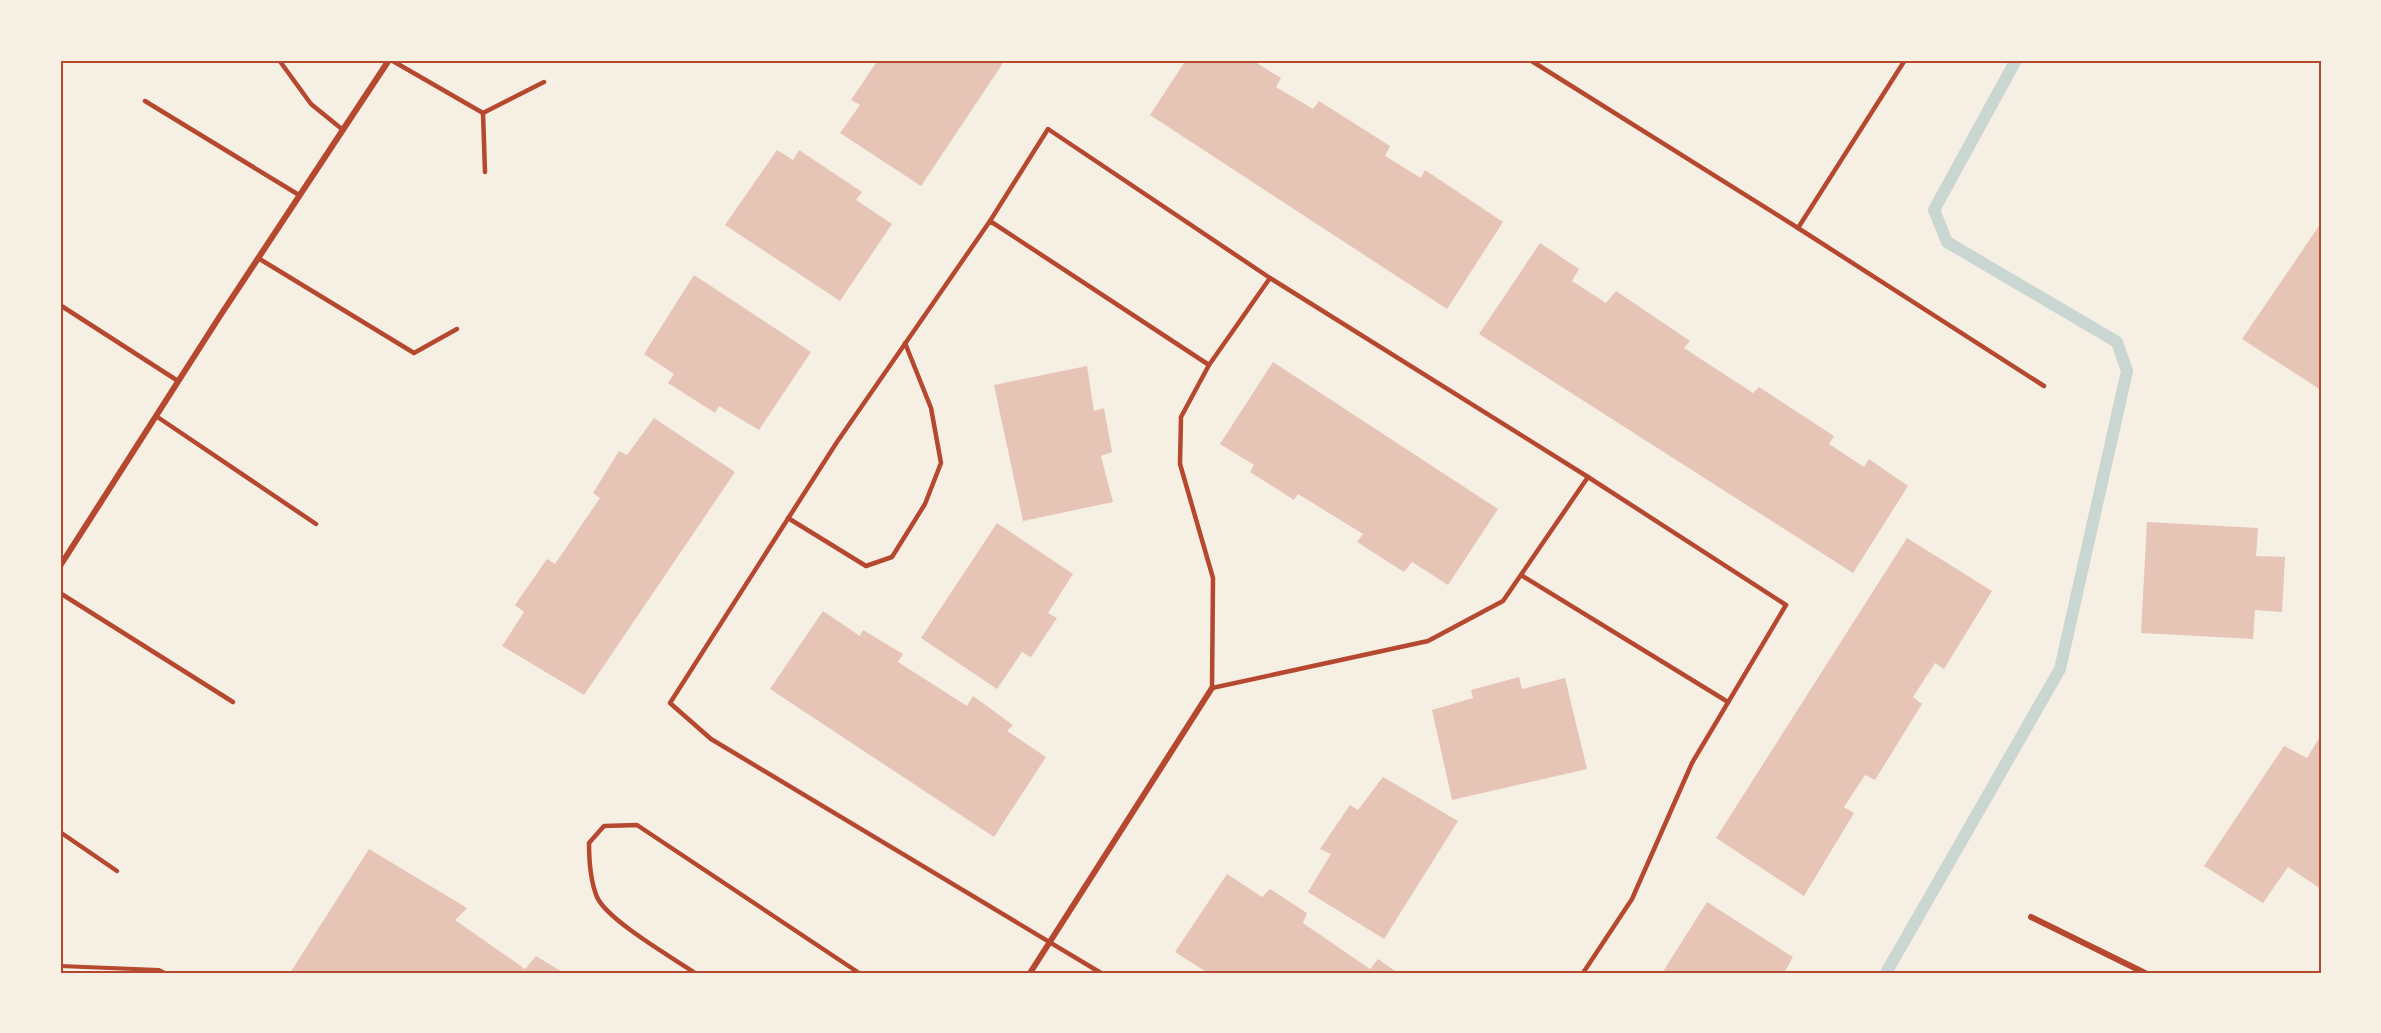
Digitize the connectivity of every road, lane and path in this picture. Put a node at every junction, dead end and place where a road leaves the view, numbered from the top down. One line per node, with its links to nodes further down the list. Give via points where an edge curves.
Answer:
1 (279, 60): 8 (lane, via 311,104)
2 (390, 60): 7 (lane); 8 (street)
3 (1530, 60): 12 (lane)
4 (1905, 60): 12 (lane)
5 (544, 82): 7 (lane)
6 (145, 101): 10 (lane)
7 (483, 113): 9 (lane)
8 (342, 130): 10 (street)
9 (485, 172)
10 (299, 195): 13 (street)
11 (990, 221): 14 (lane, via 1048,129); 17 (lane); 18 (lane)
12 (1798, 228): 20 (lane)
13 (258, 258): 16 (lane, via 414,353); 19 (street)
14 (1270, 278): 18 (lane); 22 (lane)
15 (60, 305): 19 (lane)
16 (457, 328)
17 (905, 343): 23 (lane); 23 (lane, via 931,408 941,463 925,504 892,557 866,566)
18 (1209, 365): 28 (lane, via 1180,417 1180,464 1213,578)
19 (178, 381): 21 (street)
20 (2044, 386)
21 (156, 416): 24 (lane); 25 (street)
22 (1588, 477): 26 (lane); 30 (lane, via 1786,605)
23 (788, 518): 34 (lane, via 670,703 711,739)
24 (316, 524)
25 (60, 564)
26 (1521, 575): 28 (lane, via 1503,601 1428,641); 30 (lane)
27 (60, 593): 29 (lane)
28 (1212, 688): 34 (street)
29 (233, 702)
30 (1728, 702): 41 (lane, via 1692,763 1632,899)
31 (60, 832): 32 (lane)
32 (117, 871)
33 (2031, 917): 42 (street)
34 (1050, 941): 39 (street); 40 (lane)
35 (60, 966): 36 (path)
36 (165, 973)
37 (695, 973): 38 (lane, via 620,922 598,899 590,871 589,843 604,826 637,825)
38 (858, 973)
39 (1030, 973)
40 (1101, 973)
41 (1583, 973)
42 (2145, 973)

